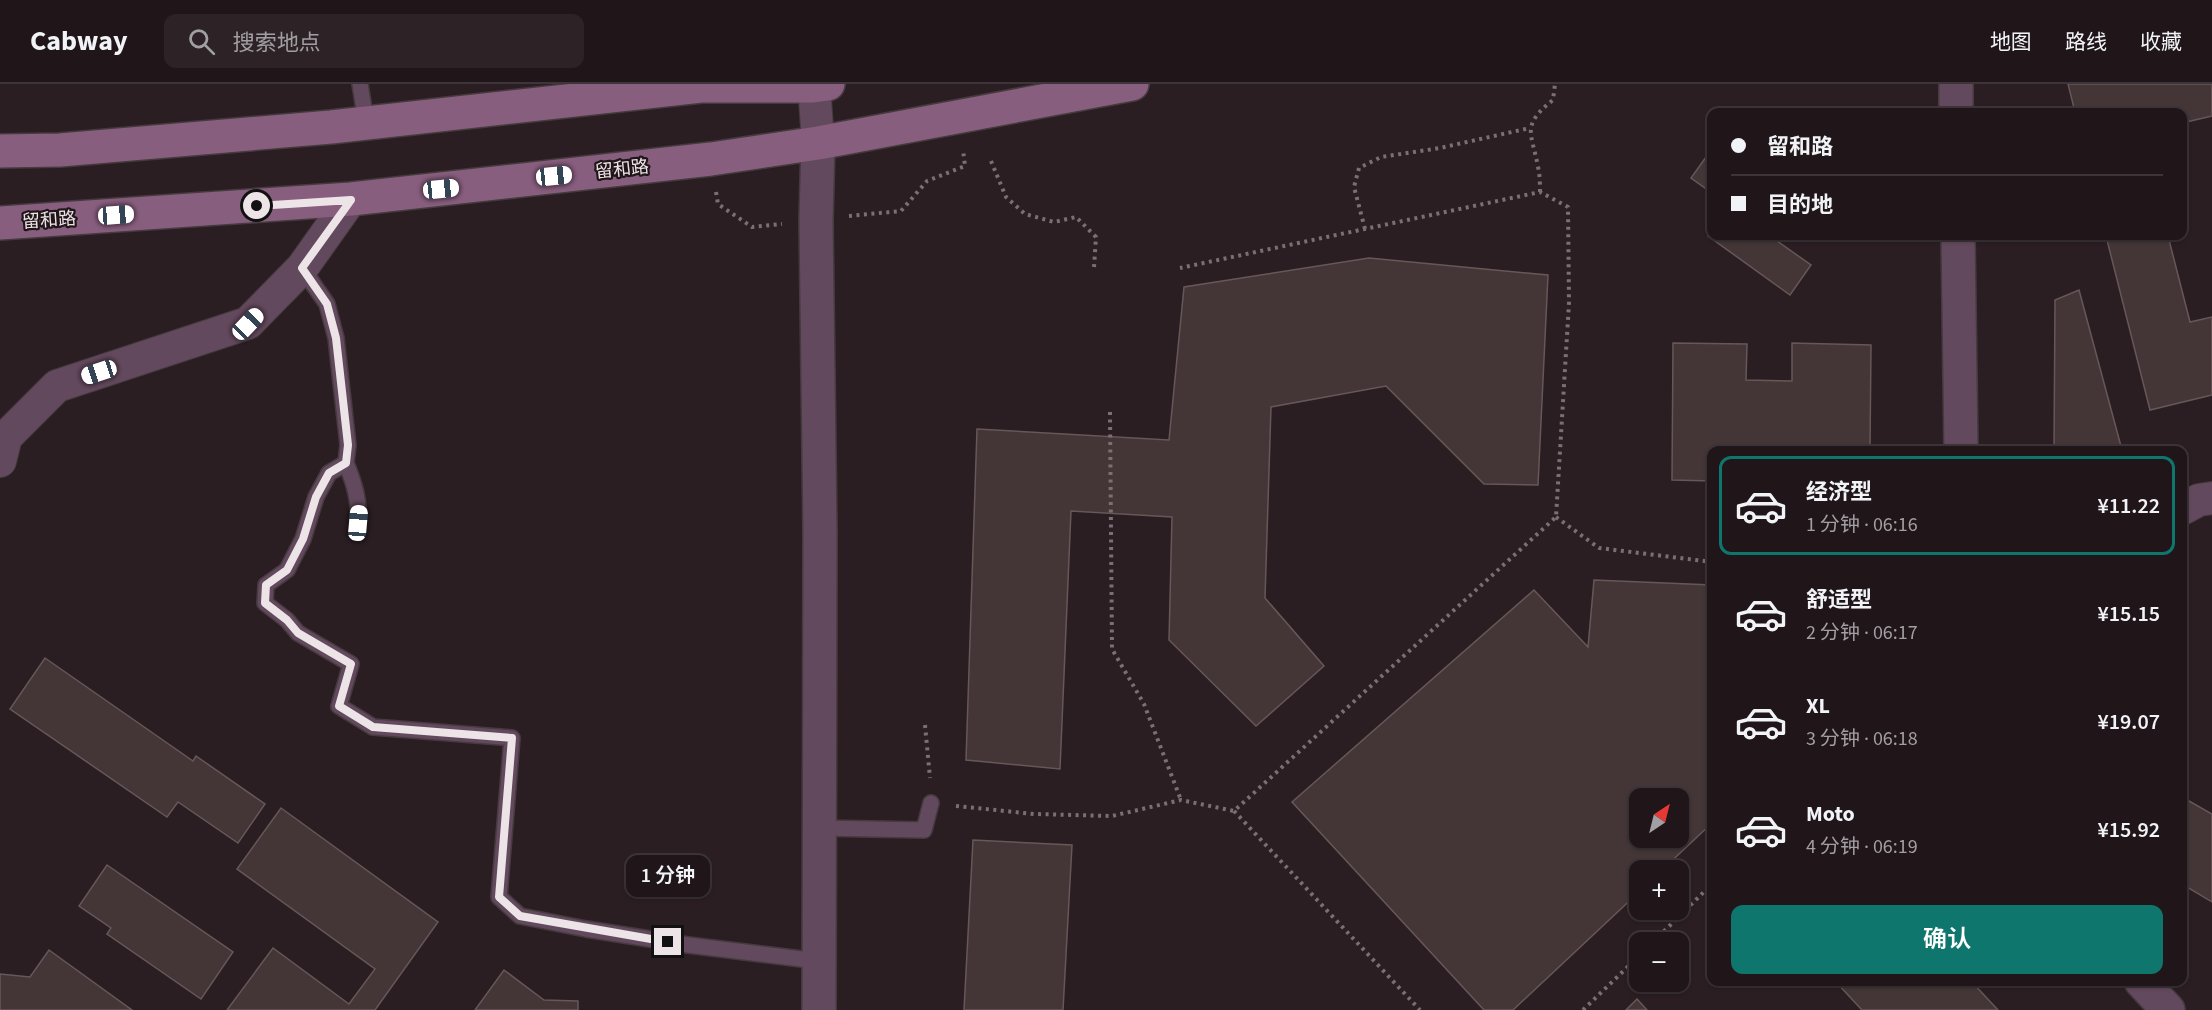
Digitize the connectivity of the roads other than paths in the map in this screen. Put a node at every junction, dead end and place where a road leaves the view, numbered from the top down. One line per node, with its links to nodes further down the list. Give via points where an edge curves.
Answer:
1 (360, 84): 6 (lane)
2 (1132, 84): 7 (main road, 留和路)
3 (1956, 84): 5 (street)
4 (818, 85): 6 (main road, via 701,86); 7 (street)
5 (1956, 108)
6 (366, 123): 8 (main road, via 60,150)
7 (818, 143): 9 (main road, 留和路); 20 (street)
8 (0, 151)
9 (351, 200): 10 (main road, 留和路); 12 (street)
10 (0, 223)
11 (1958, 240): 13 (street)
12 (302, 268): 14 (street, via 248,324 57,386 6,437); 15 (lane, via 327,304 336,338 348,445)
13 (1961, 446)
14 (0, 460)
15 (346, 463): 18 (lane, via 355,484); 21 (lane, via 329,473 287,570 266,585 265,603 298,633 351,664 339,706 373,727 512,738 499,897 520,916 688,945)
16 (2212, 498): 17 (street)
17 (2187, 508)
18 (358, 523)
19 (931, 803): 20 (lane, via 924,830)
20 (819, 828): 21 (street)
21 (818, 961): 23 (street)
22 (2146, 986): 24 (street)
23 (819, 1010)
24 (2168, 1010)

